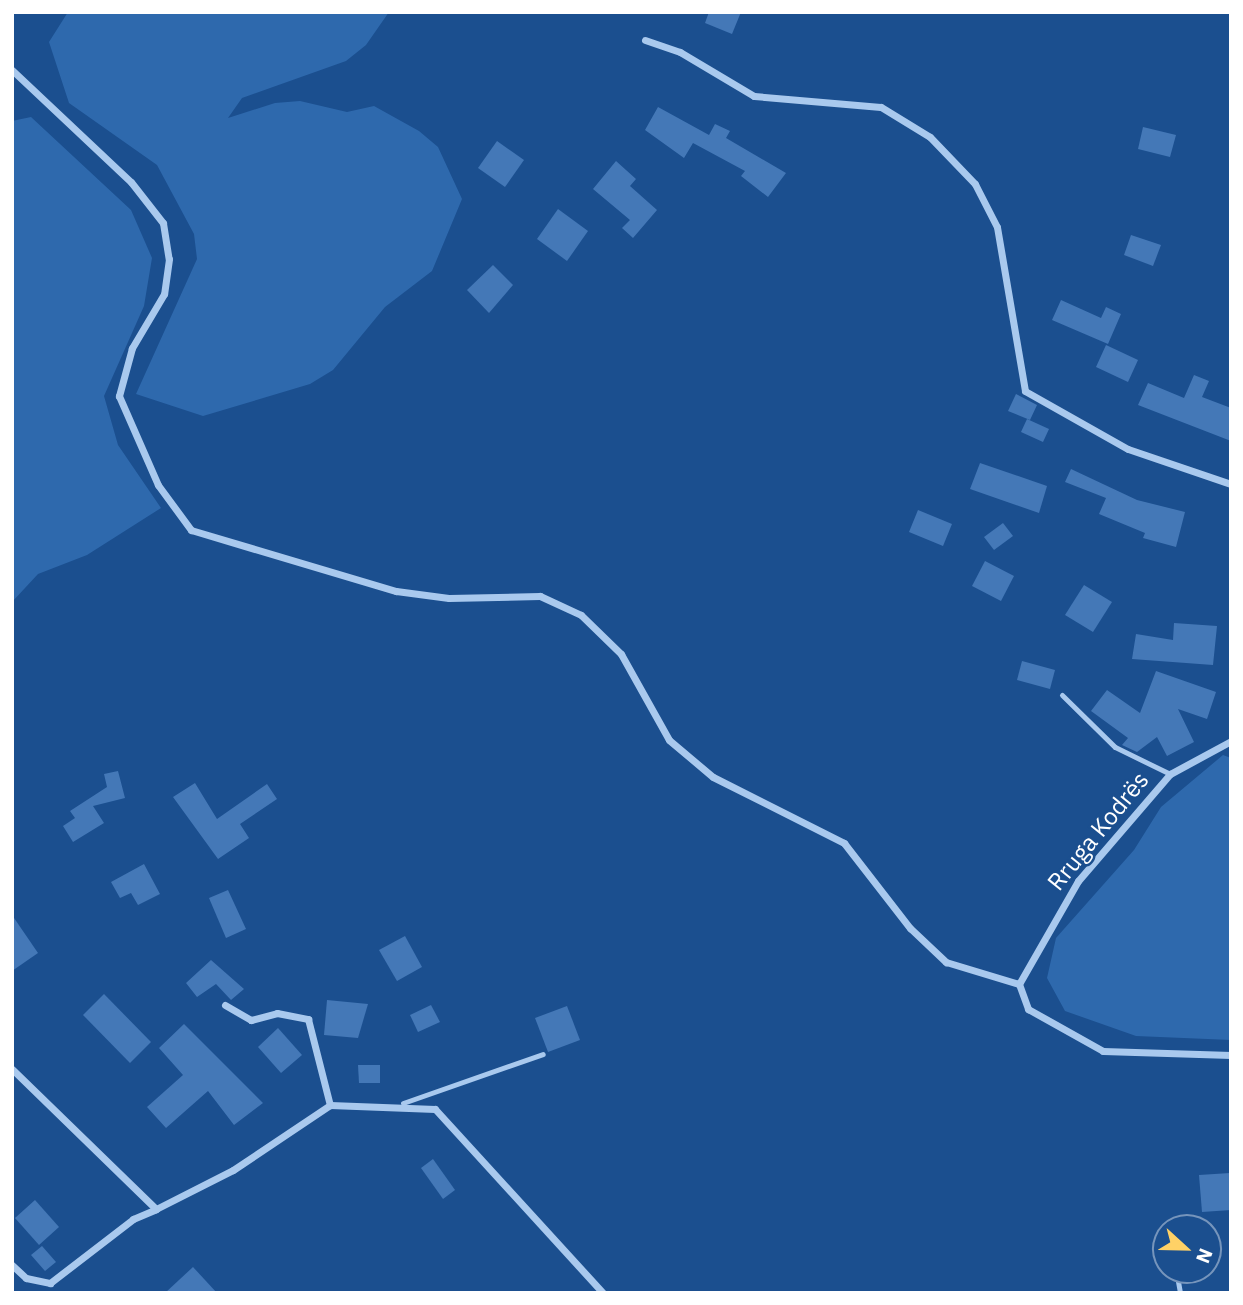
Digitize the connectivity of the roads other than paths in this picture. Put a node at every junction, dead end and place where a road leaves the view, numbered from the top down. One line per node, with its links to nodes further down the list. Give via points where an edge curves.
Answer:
1 (645, 40): 3 (street, via 680,52 754,96 881,107 930,138 975,184 997,227 1025,391 1128,449)
2 (12, 70): 7 (street, via 131,182 163,223 169,259 164,294 132,348 119,396 158,485 191,530 396,591 449,598 540,596 581,615 621,654 669,740 713,777 845,843 910,928 946,962)
3 (1231, 484)
4 (1062, 695): 6 (lane, via 1115,747)
5 (1231, 741): 6 (street, Rruga Kodrës)
6 (1170, 774): 7 (street, Rruga Kodrës, via 1078,881)
7 (1019, 984): 10 (street, via 1028,1009 1103,1051)
8 (225, 1005): 13 (street, via 251,1020 277,1013 308,1019)
9 (543, 1054): 12 (lane)
10 (1231, 1055)
11 (12, 1069): 14 (street)
12 (403, 1103): 13 (street); 16 (street, via 420,1104 447,1119)
13 (330, 1105): 14 (street, via 233,1170)
14 (156, 1209): 15 (street, via 133,1219 50,1283 26,1278)
15 (12, 1265)
16 (603, 1293)

